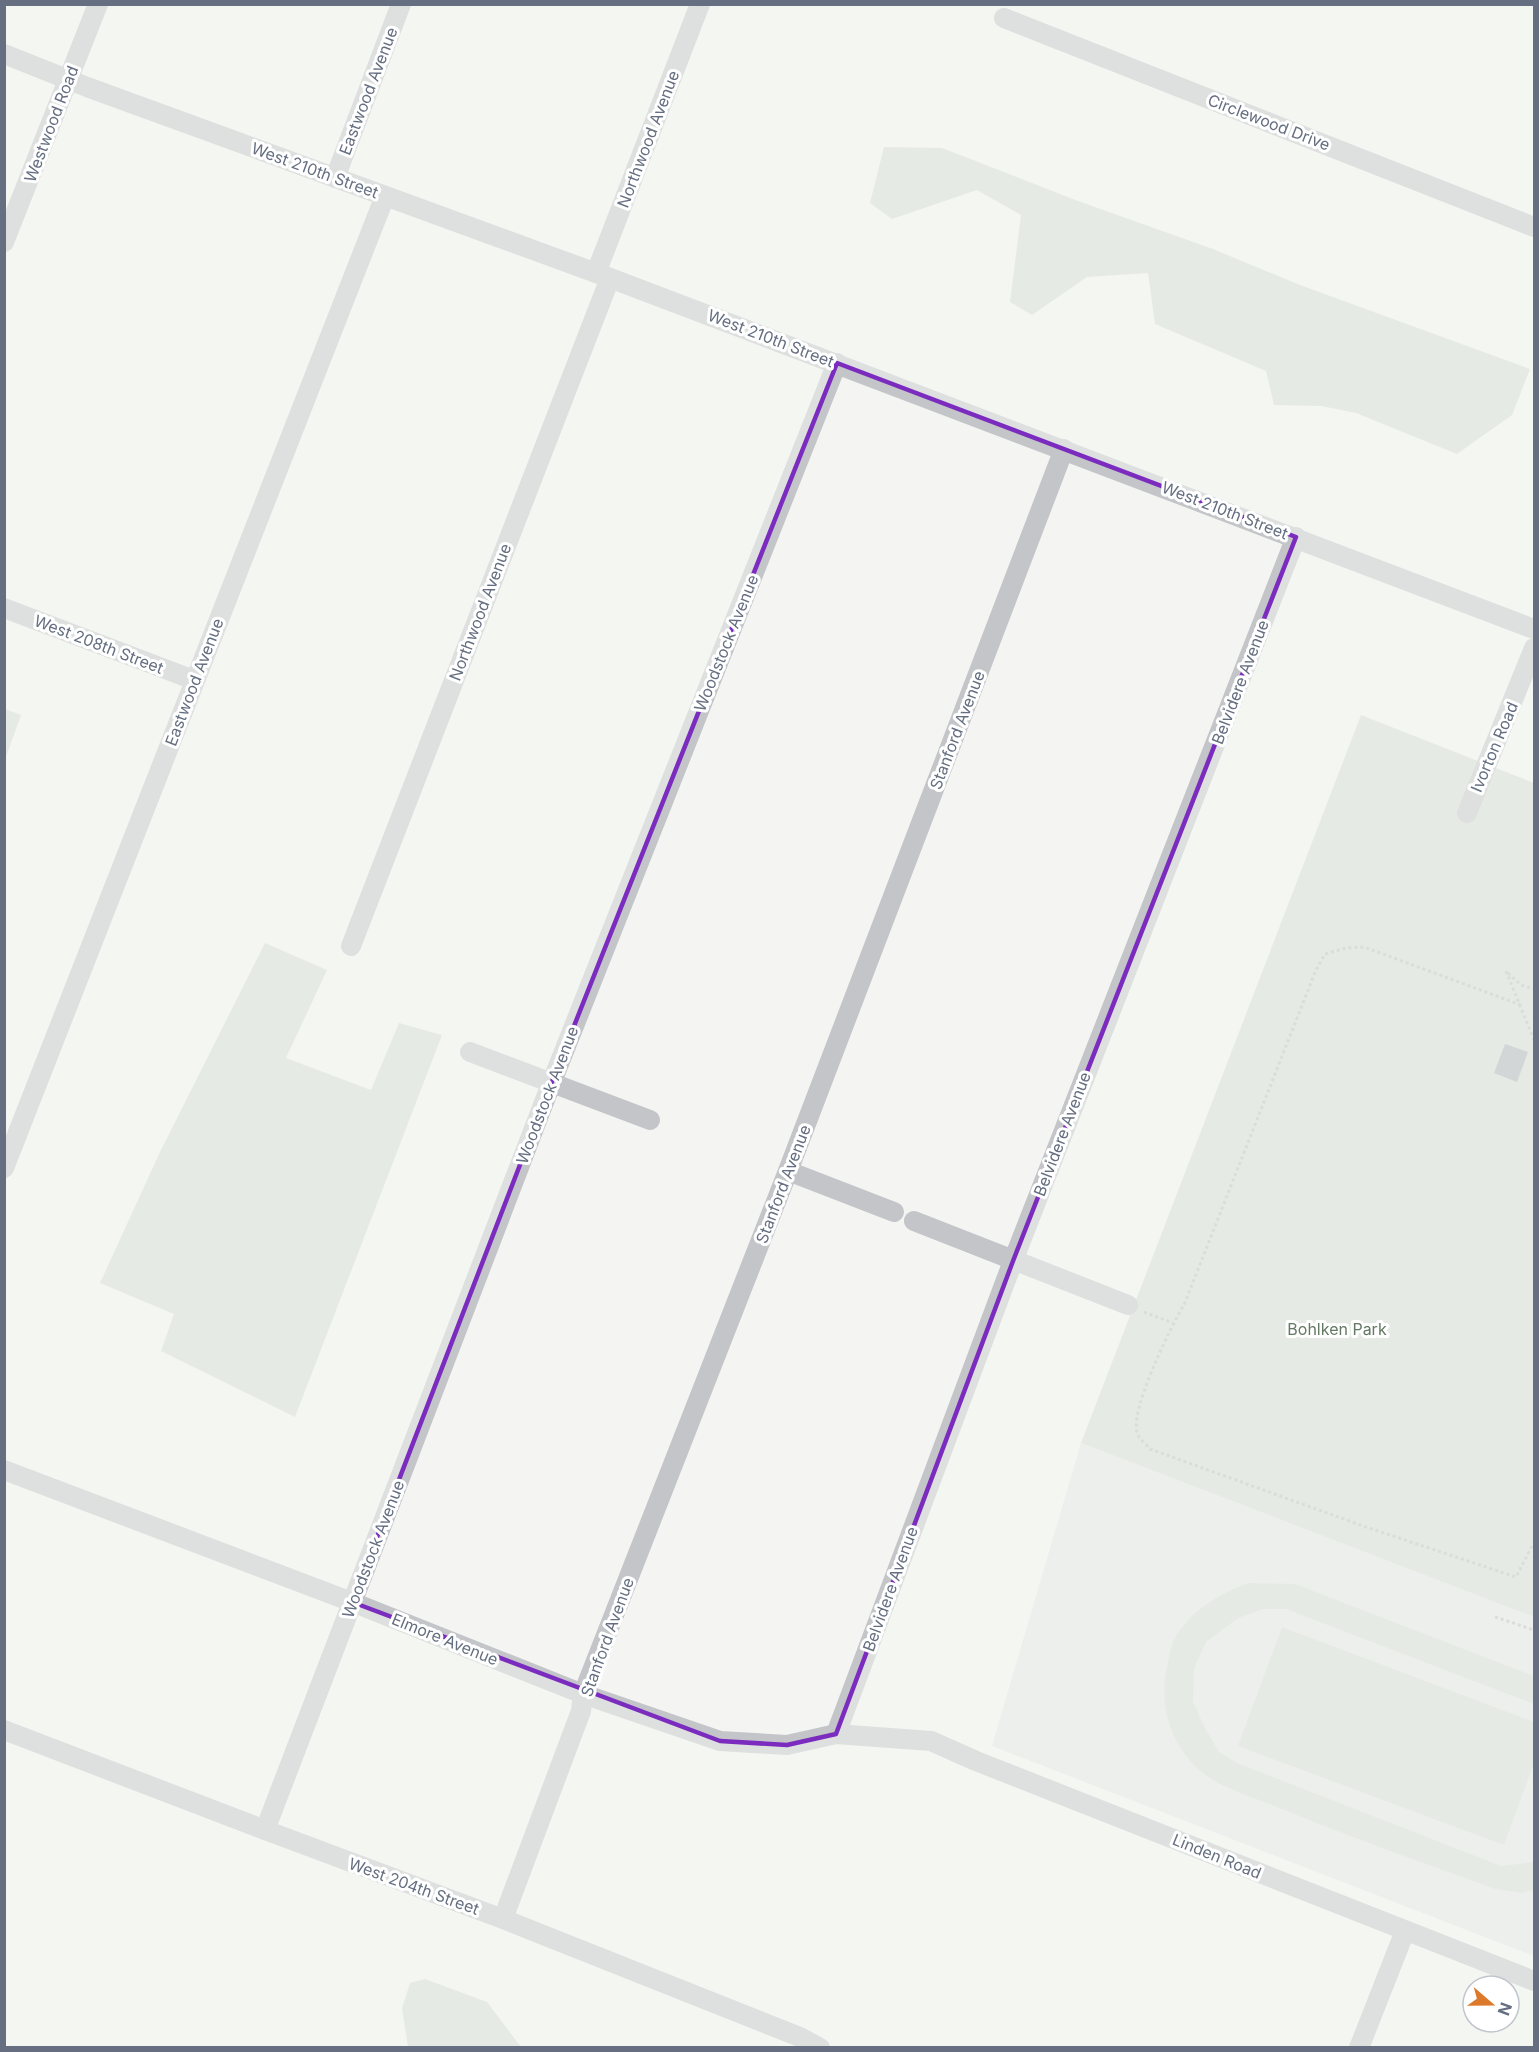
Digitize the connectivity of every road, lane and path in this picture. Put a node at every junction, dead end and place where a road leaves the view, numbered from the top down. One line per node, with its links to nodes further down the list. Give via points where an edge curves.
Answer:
1 (98, 4): 6 (street, Westwood Road)
2 (401, 4): 7 (street, Eastwood Avenue)
3 (700, 4): 11 (street, Northwood Avenue)
4 (1004, 18): 9 (street, Circlewood Drive)
5 (4, 54): 6 (street, West 210th Street)
6 (68, 79): 7 (street, West 210th Street); 10 (street, Westwood Road)
7 (335, 178): 8 (street, West 210th Street)
8 (384, 196): 11 (street, West 210th Street); 18 (street, Eastwood Avenue)
9 (1534, 227)
10 (4, 242)
11 (603, 275): 12 (street, West 210th Street); 20 (street, Northwood Avenue)
12 (837, 363): 13 (street, West 210th Street); 25 (street, Woodstock Avenue)
13 (1064, 449): 14 (street, West 210th Street); 28 (street, Stanford Avenue)
14 (1296, 537): 16 (street, West 210th Street); 31 (street, Belvidere Avenue)
15 (4, 608): 18 (street, West 208th Street)
16 (1534, 628)
17 (1534, 648): 19 (street, Ivorton Road)
18 (194, 680): 27 (street, Eastwood Avenue)
19 (1467, 813)
20 (351, 946)
21 (1534, 989): 22 (path, via 1521,985 1506,971)
22 (1521, 1005): 23 (path); 33 (path, via 1364,947 1325,954 1184,1305)
23 (1534, 1040)
24 (470, 1052): 25 (street)
25 (551, 1084): 26 (street); 36 (street, Woodstock Avenue)
26 (650, 1120)
27 (4, 1168)
28 (788, 1171): 29 (street); 39 (street, Stanford Avenue)
29 (894, 1212)
30 (914, 1221): 31 (street)
31 (1013, 1261): 32 (street); 41 (street, Belvidere Avenue)
32 (1128, 1305): 33 (path)
33 (1173, 1323): 35 (path, via 1136,1415 1137,1434 1150,1449 1365,1527 1516,1576)
34 (4, 1470): 36 (street, Elmore Avenue)
35 (1534, 1542)
36 (352, 1602): 39 (street, Elmore Avenue); 43 (street, Woodstock Avenue)
37 (1495, 1617): 38 (path)
38 (1534, 1630)
39 (583, 1694): 41 (street, Elmore Avenue, via 720,1741 787,1745); 44 (street, Stanford Avenue, via 580,1716)
40 (4, 1730): 43 (street, West 204th Street)
41 (836, 1734): 42 (street, Elmore Avenue)
42 (898, 1738): 45 (street, Linden Road, via 931,1741)
43 (264, 1830): 44 (street, West 204th Street)
44 (503, 1919): 47 (street, West 204th Street)
45 (1405, 1931): 46 (street, Linden Road); 48 (street)
46 (1534, 1981)
47 (820, 2048)
48 (1359, 2048)

